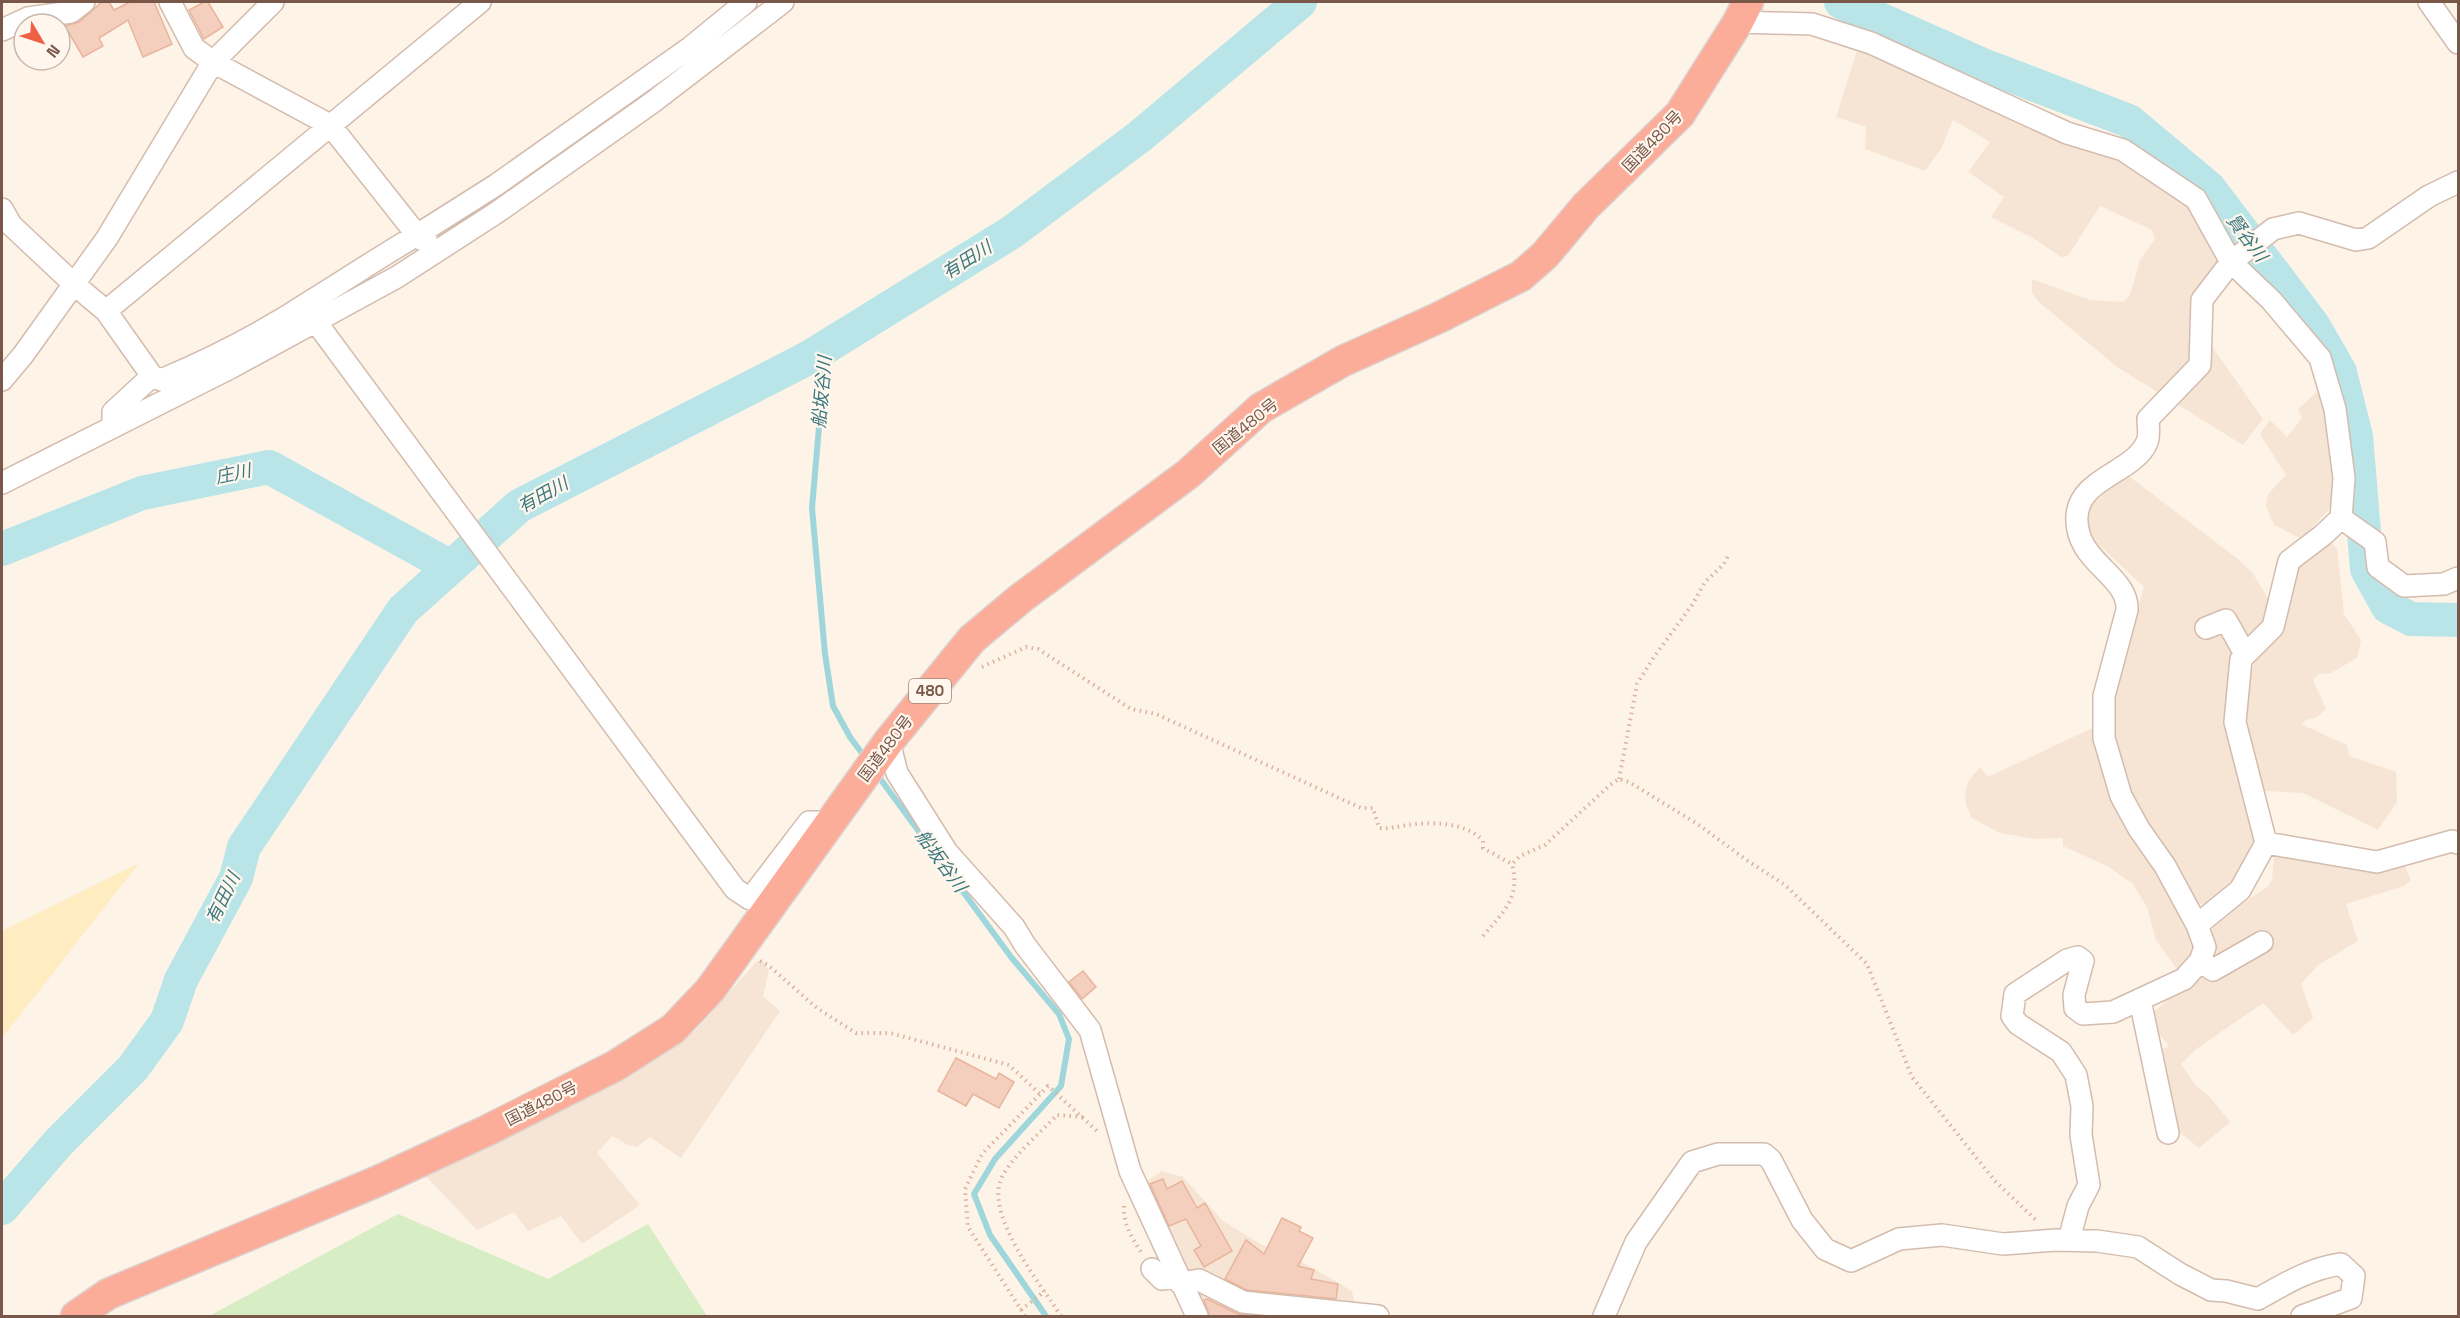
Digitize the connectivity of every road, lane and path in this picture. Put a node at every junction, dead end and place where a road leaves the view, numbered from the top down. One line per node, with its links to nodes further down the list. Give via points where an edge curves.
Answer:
1 (84, 2): 9 (street, via 71,12 28,18)
2 (170, 2): 12 (street, via 194,48)
3 (273, 2): 12 (street)
4 (480, 2): 14 (street)
5 (783, 2): 13 (street)
6 (2429, 2): 10 (street)
7 (742, 3): 11 (street)
8 (1743, 12): 19 (street, via 1812,24 1871,43 2067,133 2123,150 2196,199); 33 (highway, 国道480号 / 480, via 1680,114 1521,276 1343,361 1261,408 1188,474 972,639)
9 (2, 30)
10 (2458, 43)
11 (691, 47): 13 (street); 18 (street, via 496,185)
12 (213, 62): 14 (street); 20 (street)
13 (700, 66): 17 (street)
14 (330, 124): 18 (street); 21 (street)
15 (2458, 182): 19 (street, via 2429,196 2368,238 2356,240 2299,223 2273,229)
16 (2, 209): 20 (street, via 11,225)
17 (496, 213): 18 (street, via 481,207 421,239); 22 (street)
18 (417, 235): 23 (street, via 209,359 161,380)
19 (2231, 262): 27 (street, via 2271,300 2320,358 2335,409 2344,478); 39 (street, via 2202,300 2200,365 2148,418 2148,441 2081,500 2077,516 2081,541 2128,598 2104,696 2104,738 2121,796)
20 (75, 285): 21 (street); 24 (street)
21 (106, 311): 23 (street)
22 (320, 329): 25 (street); 35 (street, via 735,889 750,899 809,822)
23 (152, 376): 25 (street, via 113,412)
24 (2, 380)
25 (113, 426): 26 (street)
26 (2, 483)
27 (2341, 518): 29 (street, via 2375,542 2378,567 2404,586 2444,584); 31 (street, via 2289,561 2273,627)
28 (1728, 556): 34 (path, via 1705,582 1637,684)
29 (2458, 578)
30 (2206, 628): 31 (street, via 2226,620)
31 (2245, 654): 36 (street, via 2241,659 2235,722)
32 (976, 669): 38 (path, via 1026,646 1038,649 1131,709 1156,714 1361,808 1373,808 1379,828 1445,823 1476,833 1483,848)
33 (889, 741): 35 (highway, 国道480号 / 480); 51 (street, via 897,773 947,852 1014,927 1090,1030 1130,1171)
34 (1619, 779): 38 (path, via 1545,845); 49 (path, via 1696,823 1785,885 1867,964 1912,1077 1995,1181)
35 (831, 822): 42 (highway, 国道480号 / 480)
36 (2266, 843): 37 (street, via 2377,862 2452,841); 39 (street, via 2240,890)
37 (2458, 843)
38 (1512, 864): 40 (path, via 1515,890 1508,906)
39 (2197, 925): 43 (street, via 2205,947)
40 (1483, 936)
41 (2262, 942): 43 (street, via 2213,970)
42 (739, 950): 45 (path, via 768,965 817,1008 856,1032 890,1033 1009,1065); 54 (highway, 国道480号 / 480, via 710,990 673,1029 615,1066 378,1181 108,1294)
43 (2200, 961): 44 (street, via 2184,979)
44 (2140, 1000): 48 (street); 49 (street, via 2113,1012 2083,1014 2075,1008 2074,995 2083,961 2078,957 2015,994 2012,1017 2061,1052 2076,1075 2082,1106 2080,1135 2089,1185)
45 (1040, 1094): 46 (path, via 1048,1086); 53 (path, via 982,1154 965,1189 968,1227)
46 (1076, 1110)
47 (1083, 1117): 52 (path, via 1057,1115 1000,1181 998,1202 1005,1228)
48 (2168, 1133)
49 (2063, 1240): 59 (street, via 2003,1244 1942,1235 1899,1239 1851,1261 1825,1249 1802,1220 1771,1160 1764,1154 1718,1154 1692,1162 1636,1242); 60 (street, via 2138,1247 2211,1290 2258,1299 2325,1266 2341,1264 2354,1276 2351,1299)
50 (1152, 1269): 51 (street, via 1162,1279)
51 (1179, 1280): 57 (street); 58 (street, via 1199,1280 1243,1302)
52 (1045, 1291): 53 (path); 56 (path)
53 (1021, 1310): 55 (path)
54 (76, 1317)
55 (1025, 1317)
56 (1061, 1317)
57 (1197, 1317)
58 (1378, 1317)
59 (1604, 1317)
60 (2302, 1317)

